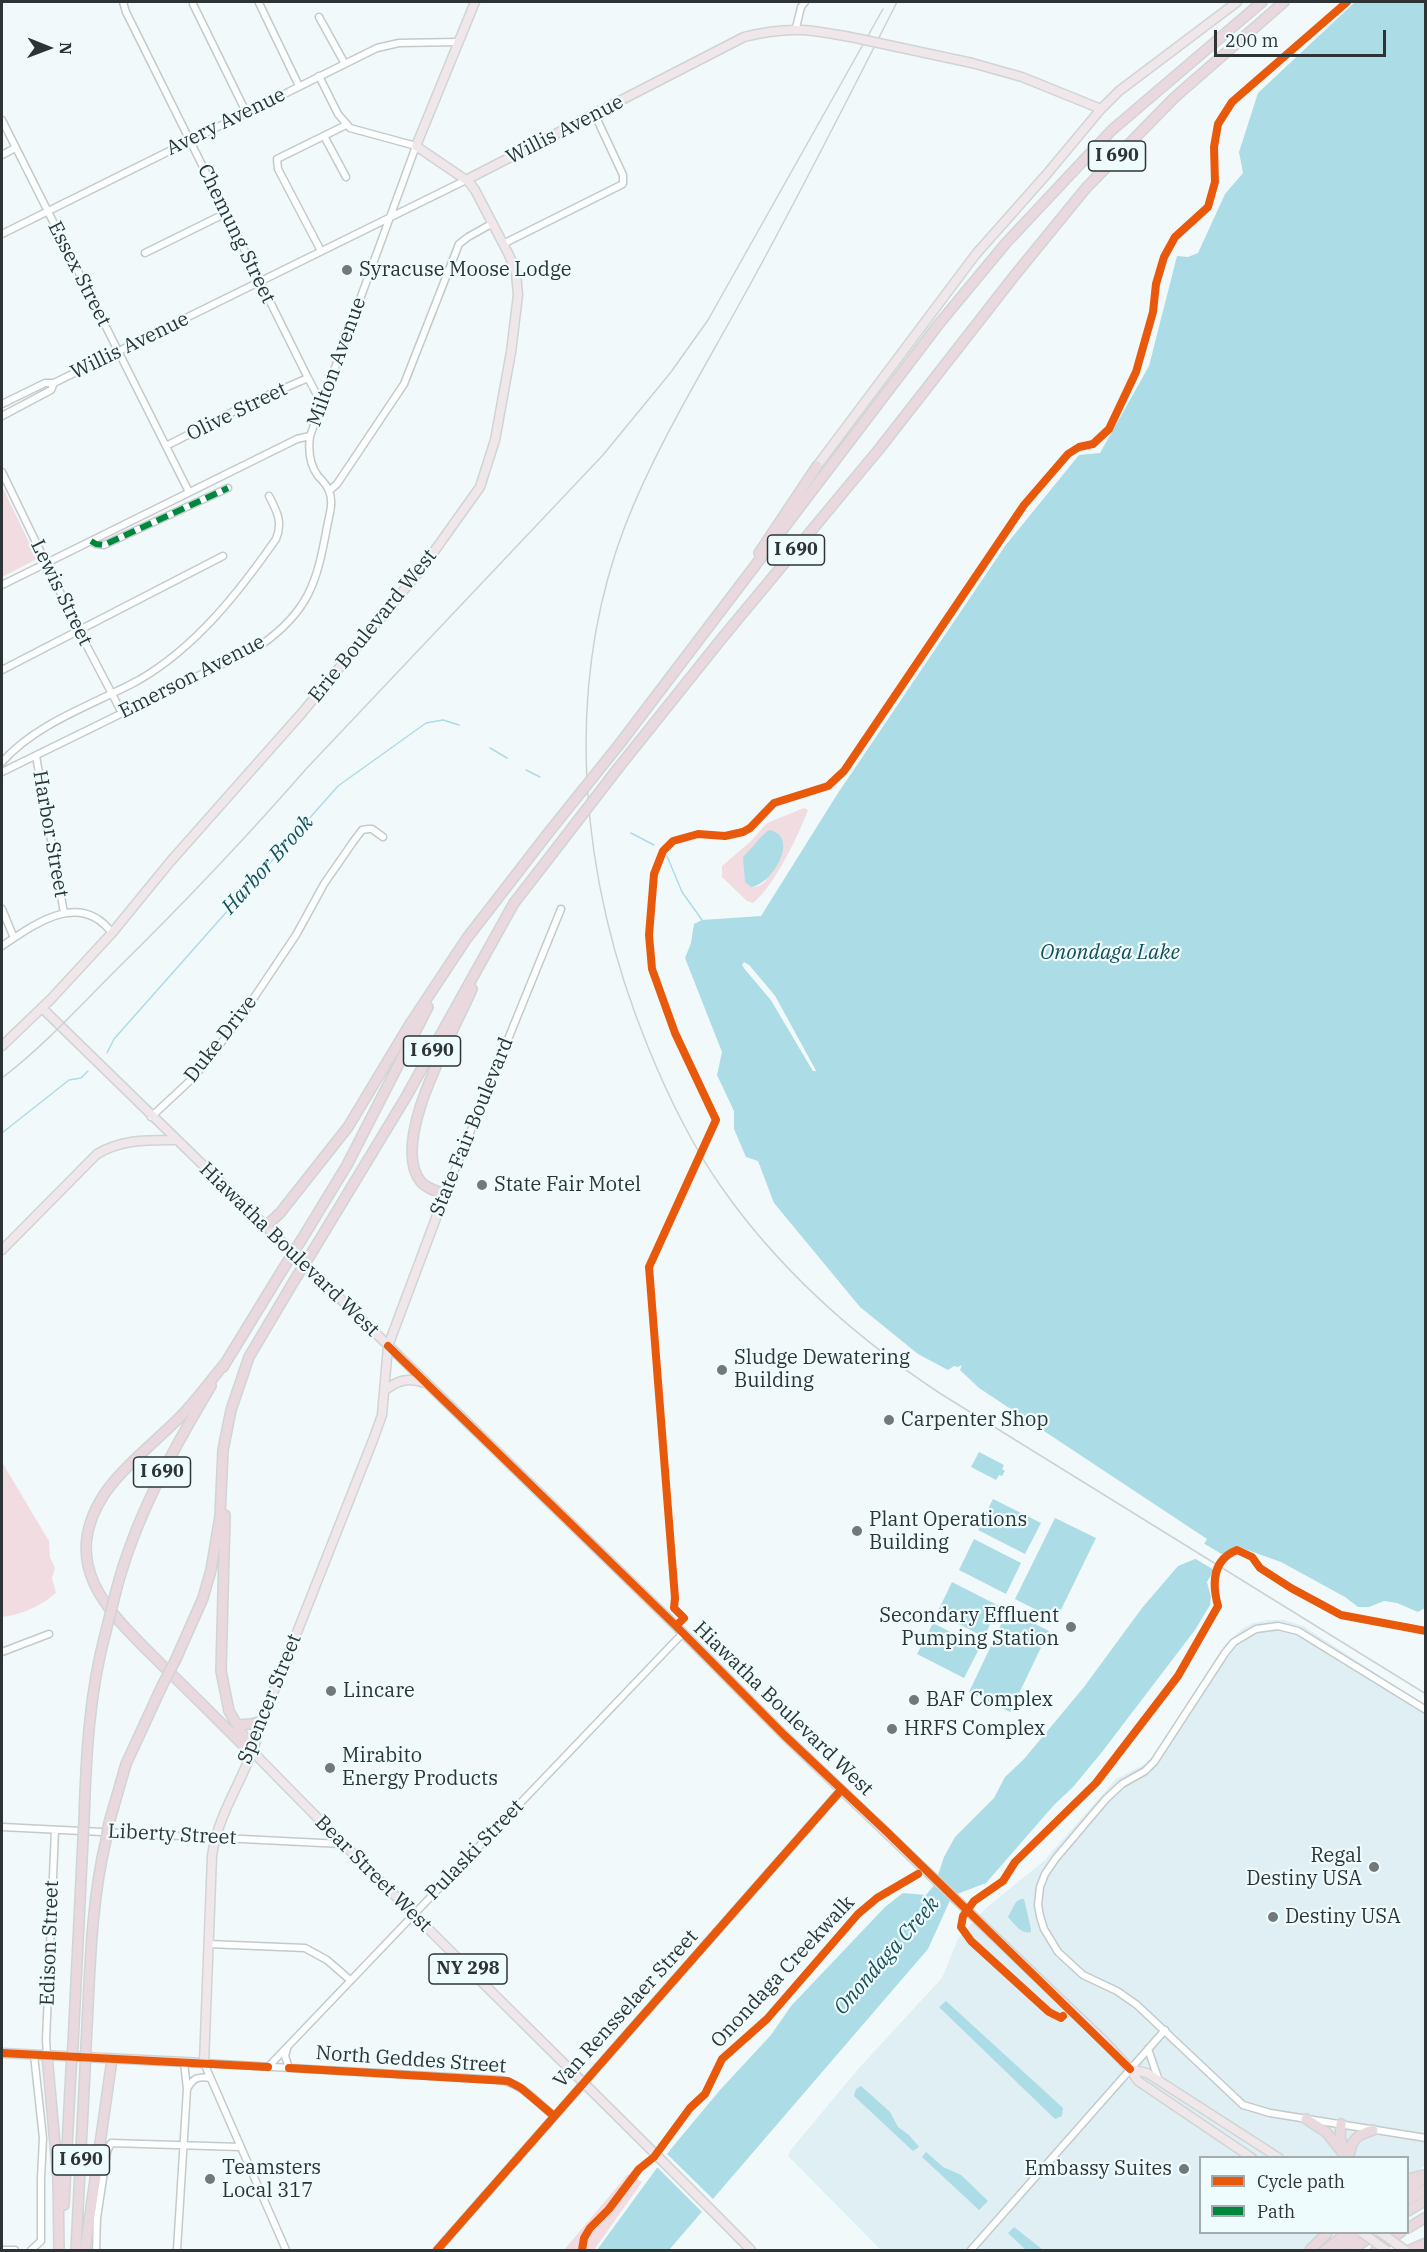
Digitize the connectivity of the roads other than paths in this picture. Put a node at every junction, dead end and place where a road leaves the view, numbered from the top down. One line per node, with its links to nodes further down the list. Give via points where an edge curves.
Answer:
1 (123, 2): 21 (street, Chemung Street)
2 (475, 2): 11 (main road, Milton Avenue)
3 (805, 2): 10 (street)
4 (1237, 2): 15 (main road, via 1119,90)
5 (1262, 2): 54 (highway, I 690, via 1112,130 1006,243 938,325)
6 (1284, 2): 68 (highway, I 690, bridge, via 1175,97 1079,196 880,448 619,767 514,903)
7 (259, 3): 14 (street)
8 (194, 4): 16 (street)
9 (319, 17): 12 (street)
10 (796, 28): 15 (main road, Willis Avenue, bridge, via 972,63 1022,77); 17 (main road, Willis Avenue, via 744,38)
11 (458, 42): 12 (street, Avery Avenue, via 384,45); 22 (main road, Milton Avenue)
12 (345, 64): 13 (street, Avery Avenue)
13 (319, 76): 14 (street, Avery Avenue); 19 (street)
14 (299, 86): 16 (street, Avery Avenue)
15 (1101, 108): 44 (main road, via 976,254)
16 (246, 112): 21 (street, Avery Avenue)
17 (595, 115): 26 (main road, Willis Avenue); 32 (street, via 624,182)
18 (2, 120): 23 (street, Essex Street)
19 (346, 125): 20 (street); 22 (street, via 355,131)
20 (324, 136): 25 (street); 33 (street, via 279,156 277,164)
21 (190, 140): 27 (street, Avery Avenue); 28 (street, Chemung Street)
22 (416, 146): 26 (main road, Erie Boulevard West); 29 (street, Milton Avenue)
23 (15, 148): 24 (street); 27 (street, Essex Street)
24 (2, 155)
25 (346, 177)
26 (466, 180): 29 (street, Willis Avenue); 30 (main road, Erie Boulevard West)
27 (47, 211): 31 (street, Avery Avenue); 36 (street, Essex Street)
28 (226, 213): 34 (street); 35 (street, Chemung Street)
29 (391, 217): 33 (street, Willis Avenue); 39 (street, Milton Avenue)
30 (493, 223): 32 (main road, Erie Boulevard West); 47 (street, via 459,244 404,384)
31 (2, 234)
32 (503, 244): 66 (main road, Erie Boulevard West, via 516,273 517,313 495,441 480,488 365,638)
33 (321, 251): 35 (street, Willis Avenue)
34 (145, 253)
35 (260, 281): 36 (street, Willis Avenue); 37 (street, Chemung Street)
36 (118, 351): 38 (street, Willis Avenue); 43 (street, Essex Street)
37 (308, 378): 39 (street, Chemung Street); 43 (street, Olive Street)
38 (54, 383): 40 (street, Willis Avenue, via 45,383); 41 (street, Willis Avenue, via 51,390)
39 (323, 398): 42 (street, Milton Avenue)
40 (2, 404)
41 (2, 416)
42 (310, 436): 47 (street, via 311,465); 48 (street, Milton Avenue)
43 (166, 446): 48 (street, Essex Street)
44 (817, 466): 54 (highway, via 769,534)
45 (2, 472): 52 (street, Lewis Street)
46 (228, 488): 50 (street, via 104,545)
47 (329, 491): 58 (street, Emerson Avenue, via 331,504 319,568 309,596 277,634)
48 (189, 492): 50 (street, Milton Avenue)
49 (269, 496): 57 (street, via 279,517 278,535 239,589 172,659)
50 (91, 541): 52 (street, Milton Avenue)
51 (223, 556): 55 (street)
52 (47, 562): 53 (street, Milton Avenue); 55 (street, Lewis Street)
53 (2, 585)
54 (740, 586): 70 (highway, I 690, bridge, via 474,930)
55 (79, 631): 56 (street); 57 (street, Lewis Street)
56 (2, 670)
57 (111, 693): 58 (street, Lewis Street); 60 (street, via 56,721)
58 (122, 713): 59 (street, Emerson Avenue)
59 (36, 756): 61 (street, Emerson Avenue); 65 (street, Harbor Street)
60 (2, 762)
61 (2, 772)
62 (382, 837): 73 (street, Duke Drive, via 372,829 362,830 223,1042 194,1077)
63 (2, 909): 67 (street)
64 (561, 909): 75 (street, State Fair Boulevard)
65 (64, 913): 66 (street, via 88,913); 67 (street)
66 (112, 933): 71 (main road, Erie Boulevard West)
67 (14, 938): 69 (street)
68 (490, 944): 75 (highway, via 431,1078 415,1127 415,1171 427,1187); 82 (highway, I 690, bridge, via 406,1098 257,1341 240,1381 227,1428)
69 (2, 946)
70 (447, 971): 76 (highway, via 348,1126 280,1213); 79 (highway, I 690, bridge, via 347,1165)
71 (42, 1008): 72 (main road, Erie Boulevard West); 73 (main road, Hiawatha Boulevard West)
72 (2, 1046)
73 (152, 1117): 74 (main road, Hiawatha Boulevard West)
74 (175, 1140): 76 (main road, Hiawatha Boulevard West); 77 (main road, via 129,1141 98,1154)
75 (445, 1194): 78 (main road, State Fair Boulevard)
76 (264, 1227): 78 (main road, Hiawatha Boulevard West)
77 (2, 1250)
78 (388, 1346): 80 (main road, Hiawatha Boulevard West); 81 (main road, Spencer Street)
79 (226, 1362): 89 (highway, via 182,1415 106,1492 90,1526 88,1562 97,1593 122,1625); 144 (highway, I 690, bridge, via 162,1472 142,1517 116,1591 94,1686 88,1733)
80 (427, 1384): 81 (main road, via 404,1379); 84 (main road, Hiawatha Boulevard West)
81 (385, 1390): 87 (main road, Spencer Street, via 373,1440)
82 (222, 1481): 88 (highway, via 225,1527 221,1671 229,1711); 145 (highway, I 690, bridge, via 220,1516 203,1598 126,1764 99,1866)
83 (49, 1634): 85 (street)
84 (682, 1634): 90 (main road, Hiawatha Boulevard West); 95 (street, Pulaski Street)
85 (2, 1652)
86 (1425, 1710): 98 (street, via 1298,1631 1278,1626 1256,1629 1234,1642 1225,1653 1154,1762 1106,1799 1056,1857 1042,1882 1038,1905 1051,1942 1083,1975 1128,1997)
87 (262, 1721): 88 (highway); 89 (main road, Spencer Street)
88 (237, 1725): 89 (highway)
89 (252, 1751): 93 (main road, Spencer Street); 94 (main road, Bear Street West / NY 298)
90 (841, 1790): 109 (main road, Hiawatha Boulevard West); 112 (street, Van Rensselaer Street)
91 (2, 1827): 92 (street, Liberty Street)
92 (55, 1830): 93 (street, Liberty Street); 103 (street, Edison Street)
93 (216, 1837): 94 (street, Liberty Street); 96 (main road, Spencer Street)
94 (342, 1844): 95 (main road, Bear Street West / NY 298)
95 (413, 1914): 97 (street, Pulaski Street); 112 (main road, Bear Street West / NY 298)
96 (208, 1944): 97 (street, via 305,1948 327,1959); 106 (main road, Spencer Street)
97 (350, 1980): 99 (street, Pulaski Street)
98 (1165, 2030): 100 (street); 115 (street, via 1243,2105)
99 (288, 2046): 107 (street, Pulaski Street); 108 (street, via 285,2056)
100 (1148, 2049): 109 (street); 111 (street)
101 (2, 2053): 102 (main road, North Geddes Street)
102 (34, 2055): 103 (main road, North Geddes Street); 143 (street, via 43,2122 42,2232 40,2242)
103 (47, 2055): 104 (main road, North Geddes Street); 144 (highway)
104 (112, 2059): 105 (main road, North Geddes Street); 146 (highway)
105 (184, 2062): 106 (main road, North Geddes Street); 113 (street)
106 (204, 2063): 107 (street, North Geddes Street); 110 (street)
107 (268, 2067): 108 (street, North Geddes Street)
108 (290, 2068): 114 (street, North Geddes Street, via 508,2081)
109 (1130, 2069): 111 (main road, Hiawatha Boulevard West); 121 (main road, Hiawatha Boulevard West, via 1138,2081); 152 (street)
110 (210, 2078): 113 (street, via 197,2078); 120 (street)
111 (1159, 2081): 122 (main road, Hiawatha Boulevard West)
112 (582, 2083): 114 (street, Van Rensselaer Street); 151 (main road, Bear Street West / NY 298)
113 (187, 2089): 119 (street)
114 (554, 2116): 150 (street, Van Rensselaer Street)
115 (1306, 2119): 116 (street); 123 (highway, via 1326,2132)
116 (1343, 2125): 117 (street); 123 (highway)
117 (1373, 2130): 118 (street); 123 (highway, via 1354,2139)
118 (1425, 2138)
119 (183, 2145): 120 (street); 147 (street, via 111,2143 97,2218); 148 (street)
120 (240, 2147): 149 (street)
121 (1250, 2156)
122 (1277, 2156)
123 (1349, 2156)
124 (1425, 2176): 125 (highway); 126 (highway)
125 (1409, 2179)
126 (1409, 2188)
127 (1425, 2189): 128 (highway)
128 (1409, 2199)
129 (1425, 2200): 130 (highway)
130 (1409, 2210)
131 (1425, 2217): 132 (highway)
132 (1409, 2227)
133 (1326, 2234): 153 (highway)
134 (1345, 2234): 154 (highway)
135 (1358, 2234): 155 (highway)
136 (1364, 2234): 158 (main road, bridge)
137 (1376, 2234): 156 (highway)
138 (1382, 2234): 159 (main road, bridge)
139 (1398, 2234): 157 (highway)
140 (1425, 2243): 160 (highway)
141 (2, 2250): 142 (street)
142 (15, 2250)
143 (31, 2250)
144 (60, 2250)
145 (76, 2250)
146 (85, 2250)
147 (96, 2250)
148 (177, 2250)
149 (286, 2250)
150 (437, 2250)
151 (751, 2250)
152 (971, 2250)
153 (1310, 2250)
154 (1325, 2250)
155 (1338, 2250)
156 (1352, 2250)
157 (1376, 2250)
158 (1386, 2250)
159 (1404, 2250)
160 (1410, 2250)

